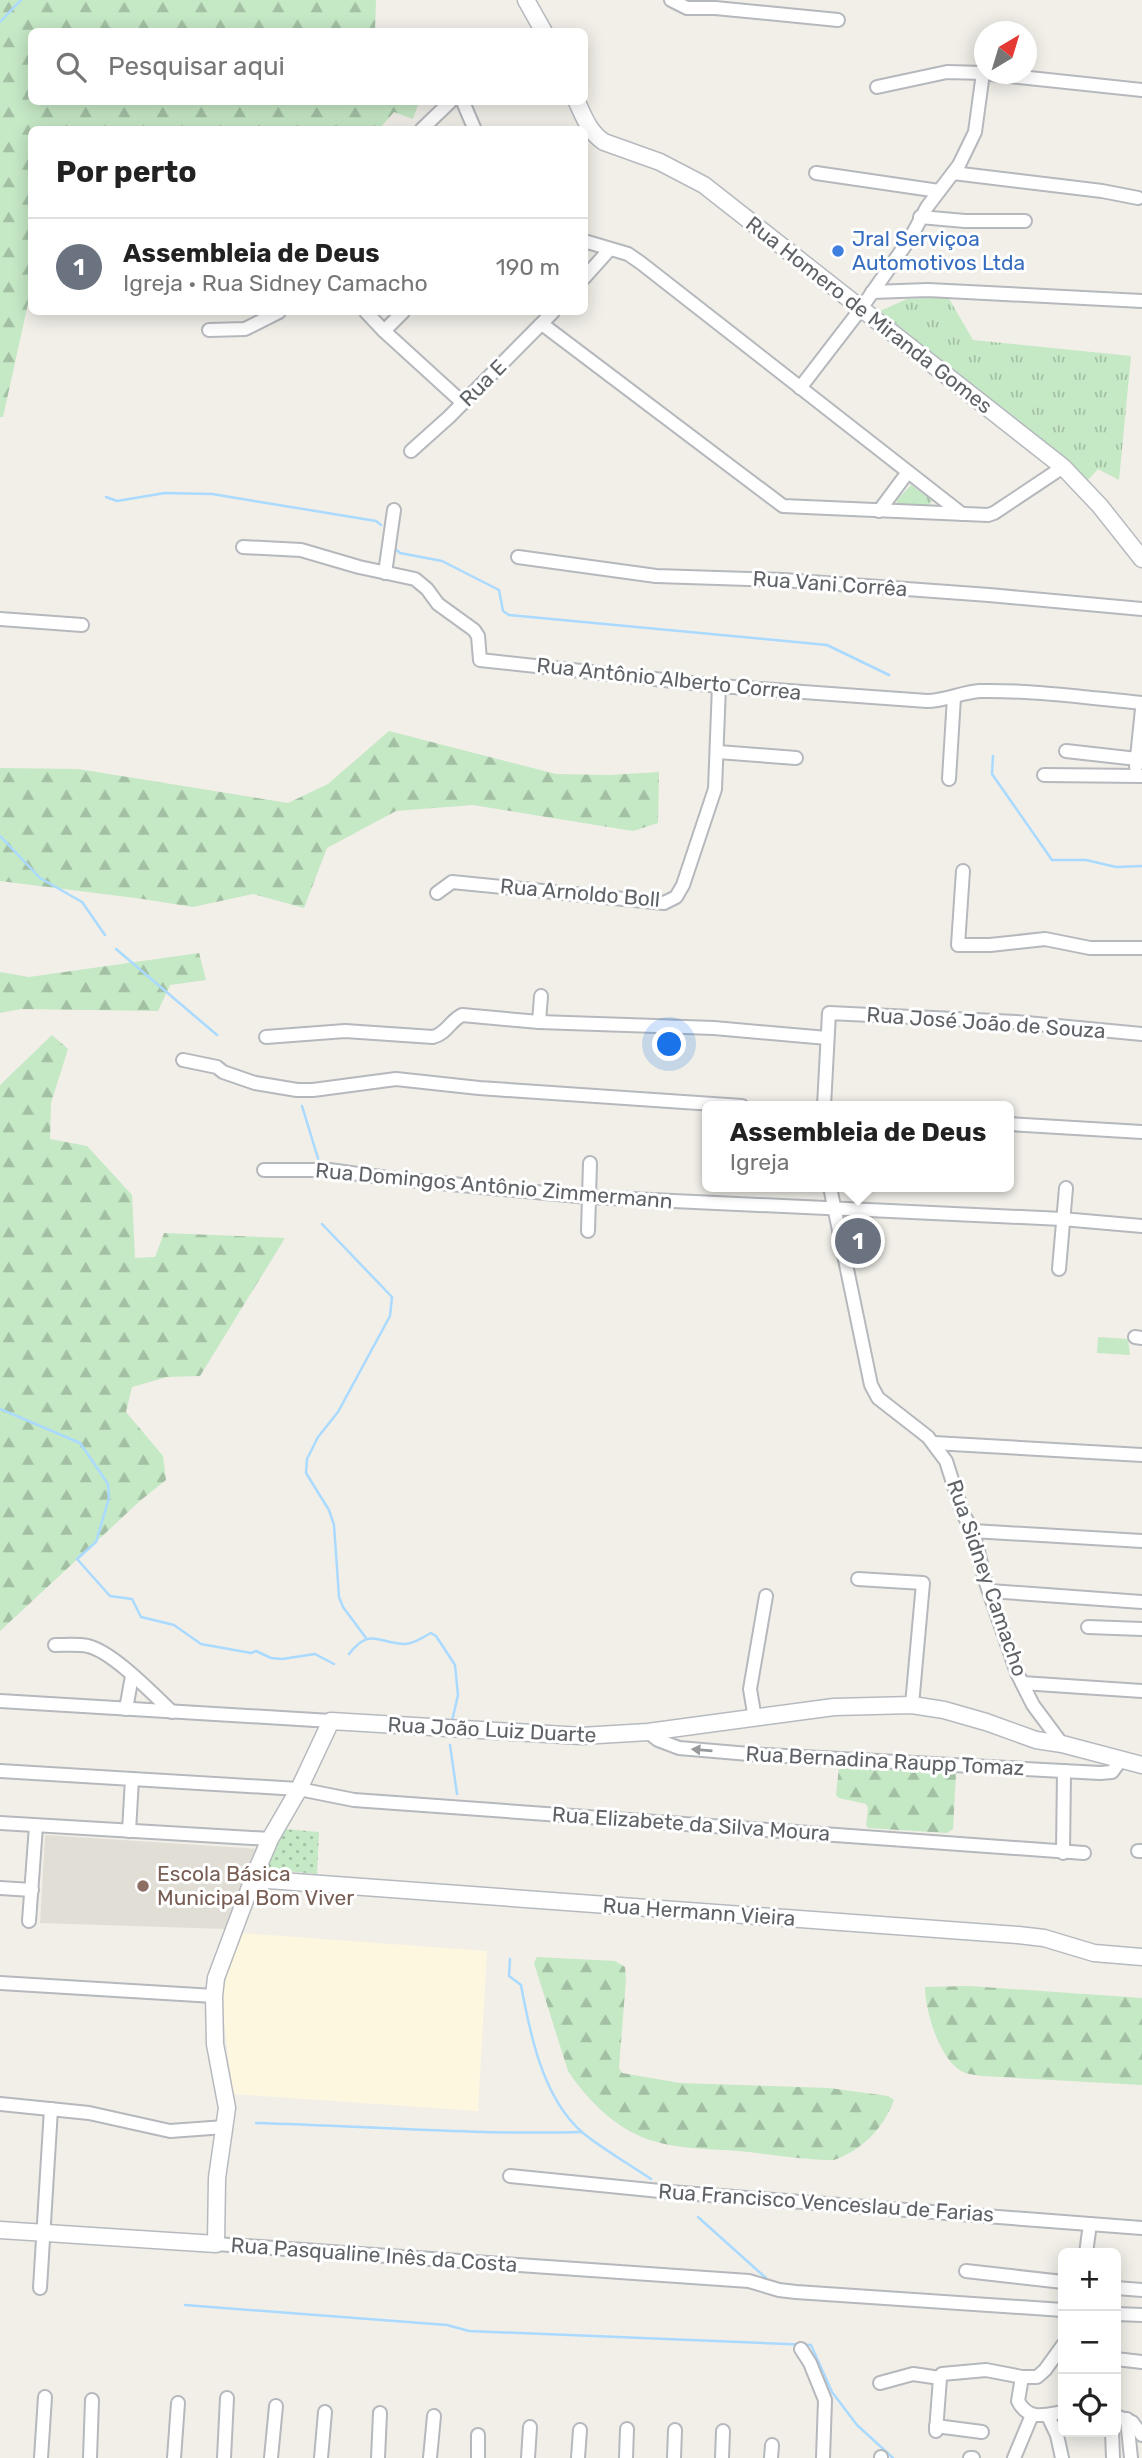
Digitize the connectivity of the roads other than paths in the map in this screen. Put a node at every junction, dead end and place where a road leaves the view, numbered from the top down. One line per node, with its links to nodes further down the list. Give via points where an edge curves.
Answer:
1 (526, 0): 4 (street)
2 (671, 0): 3 (street, via 694,9)
3 (838, 20)
4 (542, 28)
5 (974, 73): 8 (street, via 947,72)
6 (1037, 79): 9 (street)
7 (984, 84): 18 (street, via 975,132)
8 (877, 88)
9 (1142, 90)
10 (447, 105): 13 (street)
11 (464, 105): 14 (street)
12 (578, 105): 15 (street, Rua Homero de Miranda Gomes)
13 (425, 126)
14 (473, 126)
15 (585, 126)
16 (588, 134): 28 (street, Rua Homero de Miranda Gomes, via 660,162 704,186)
17 (816, 173): 19 (street)
18 (953, 173): 19 (street); 20 (street)
19 (939, 191): 21 (street)
20 (1138, 198)
21 (920, 217): 22 (street); 26 (street)
22 (1025, 221)
23 (588, 242): 24 (street)
24 (610, 249): 25 (street); 36 (street, via 641,263)
25 (588, 274)
26 (872, 292): 27 (street, via 928,290); 28 (street)
27 (1142, 301)
28 (860, 310): 36 (street); 39 (street, Rua Homero de Miranda Gomes)
29 (273, 315): 34 (street, via 245,329)
30 (369, 315): 35 (street)
31 (400, 315): 35 (street)
32 (550, 315): 33 (street, Rua E)
33 (542, 324): 37 (street, Rua E); 42 (street, via 777,503)
34 (209, 330)
35 (384, 331): 37 (street)
36 (800, 388): 40 (street)
37 (463, 403): 38 (street, Rua E)
38 (411, 451)
39 (1063, 467): 43 (street, via 994,513); 46 (street, Rua Homero de Miranda Gomes)
40 (908, 472): 42 (street); 43 (street)
41 (394, 510): 47 (street)
42 (879, 510): 43 (street)
43 (962, 514)
44 (243, 547): 47 (street, Rua Antônio Alberto Correa, via 301,550)
45 (517, 557): 48 (street, Rua Vani Corrêa, via 656,576 783,580)
46 (1142, 559)
47 (385, 573): 51 (street, Rua Antônio Alberto Correa, via 421,583 438,604 467,623 478,636 480,660)
48 (1142, 609)
49 (0, 619): 50 (street)
50 (82, 625)
51 (719, 686): 52 (street, Rua Antônio Alberto Correa, via 927,701); 56 (street, Rua Arnoldo Boll)
52 (954, 697): 53 (street, Rua Antônio Alberto Correa, via 978,691); 61 (street)
53 (1142, 703)
54 (1142, 709): 58 (street)
55 (1066, 751): 58 (street)
56 (718, 752): 57 (street); 63 (street, Rua Arnoldo Boll, via 715,789 704,826 680,892 670,901 452,882)
57 (796, 758)
58 (1137, 759): 60 (street)
59 (1044, 775): 60 (street)
60 (1139, 775)
61 (949, 779)
62 (963, 871): 64 (street, via 958,945 1045,939 1090,948)
63 (437, 893)
64 (1142, 948)
65 (541, 996): 66 (street)
66 (539, 1022): 68 (street, via 462,1016 433,1037 338,1031); 69 (street, via 714,1028)
67 (1142, 1034): 69 (street, Rua José João de Souza, via 1016,1022 830,1013)
68 (266, 1037)
69 (827, 1038): 71 (street)
70 (183, 1060): 72 (street, via 217,1067 255,1083 298,1090 396,1079)
71 (824, 1101)
72 (702, 1103)
73 (1014, 1124): 74 (street)
74 (1142, 1132)
75 (590, 1163): 79 (street)
76 (264, 1170): 79 (street, Rua Domingos Antônio Zimmermann, via 329,1170)
77 (1066, 1188): 81 (street)
78 (831, 1192): 80 (street, Rua Sidney Camacho)
79 (588, 1197): 80 (street, Rua Domingos Antônio Zimmermann); 83 (street)
80 (835, 1208): 81 (street, Rua Domingos Antônio Zimmermann); 85 (street, Rua Sidney Camacho, via 871,1385 885,1405)
81 (1062, 1219): 82 (street, Rua Domingos Antônio Zimmermann); 84 (street)
82 (1142, 1226)
83 (587, 1231)
84 (1059, 1269)
85 (934, 1443): 86 (street); 87 (street, Rua Sidney Camacho, via 950,1468 963,1514)
86 (1142, 1455)
87 (973, 1531): 88 (street); 90 (street, Rua Sidney Camacho)
88 (1142, 1541)
89 (858, 1578): 100 (street, via 923,1583)
90 (990, 1591): 92 (street); 97 (street, Rua Sidney Camacho)
91 (766, 1596): 103 (street, via 750,1689)
92 (1142, 1602)
93 (1087, 1627): 94 (street)
94 (1142, 1629)
95 (55, 1645): 96 (street, via 88,1646)
96 (132, 1676): 101 (street); 102 (street)
97 (1022, 1683): 98 (street); 106 (street, Rua Sidney Camacho)
98 (1142, 1691)
99 (0, 1701): 101 (street, Rua João Luiz Duarte)
100 (912, 1706): 103 (street, Rua João Luiz Duarte, via 834,1707); 106 (street, Rua João Luiz Duarte, via 944,1710)
101 (126, 1709): 102 (street, Rua João Luiz Duarte)
102 (172, 1712): 104 (street, Rua João Luiz Duarte)
103 (755, 1719): 105 (street, Rua João Luiz Duarte)
104 (331, 1721): 105 (street, Rua João Luiz Duarte, via 554,1736); 112 (street)
105 (648, 1732): 110 (street, Rua Bernadina Raupp Tomaz, one-way to 105, via 679,1748)
106 (1062, 1744): 107 (street, Rua João Luiz Duarte)
107 (1120, 1761): 108 (street, Rua João Luiz Duarte); 110 (street, Rua Bernadina Raupp Tomaz, via 1106,1773)
108 (1142, 1765)
109 (0, 1771): 111 (street, Rua Elizabete da Silva Moura)
110 (1064, 1772): 117 (street)
111 (132, 1779): 112 (street, Rua Elizabete da Silva Moura); 115 (street)
112 (299, 1789): 116 (street); 117 (street, Rua Elizabete da Silva Moura, via 354,1800)
113 (0, 1823): 114 (street)
114 (36, 1826): 115 (street); 121 (street)
115 (129, 1831): 116 (street)
116 (270, 1839): 119 (street)
117 (1063, 1853): 118 (street, Rua Elizabete da Silva Moura)
118 (1084, 1853)
119 (253, 1879): 123 (street, Rua Hermann Vieira, via 1018,1935 1094,1953); 125 (street, via 219,1969)
120 (0, 1888): 121 (street)
121 (32, 1890): 122 (street)
122 (29, 1921)
123 (1142, 1957)
124 (0, 1983): 125 (street)
125 (214, 1996): 128 (street, via 215,2044 227,2108)
126 (0, 2104): 127 (street)
127 (51, 2109): 128 (street, via 170,2131); 133 (street)
128 (225, 2127): 134 (street, via 217,2178)
129 (510, 2176): 130 (street, Rua Francisco Venceslau de Farias)
130 (1090, 2224): 131 (street, Rua Francisco Venceslau de Farias); 135 (street)
131 (1142, 2228)
132 (0, 2230): 133 (street, Rua Pasqualine Inês da Costa)
133 (44, 2233): 134 (street, Rua Pasqualine Inês da Costa); 138 (street)
134 (216, 2244): 141 (street, Rua Pasqualine Inês da Costa, via 749,2281 796,2292)
135 (1087, 2248)
136 (967, 2270): 137 (street)
137 (1058, 2281)
138 (40, 2288)
139 (1121, 2288): 140 (street)
140 (1142, 2290)
141 (1058, 2310)
142 (1121, 2314): 143 (street)
143 (1142, 2315)
144 (801, 2349): 186 (street, via 825,2400)
145 (1058, 2355): 148 (street, via 1042,2374)
146 (1121, 2360): 147 (street)
147 (1142, 2362)
148 (1022, 2377): 149 (street, via 986,2370 947,2373); 159 (street, via 1018,2401)
149 (940, 2378): 150 (street, via 912,2374); 168 (street, via 936,2428)
150 (880, 2383)
151 (45, 2397): 172 (street)
152 (227, 2398): 175 (street)
153 (92, 2400): 173 (street)
154 (178, 2403): 174 (street)
155 (276, 2406): 176 (street)
156 (325, 2412): 177 (street)
157 (380, 2413): 178 (street)
158 (1058, 2413): 161 (street)
159 (1032, 2415): 161 (street); 187 (street)
160 (434, 2416): 179 (street)
161 (1048, 2416): 188 (street)
162 (1121, 2418): 170 (street); 190 (street)
163 (530, 2427): 181 (street)
164 (580, 2430): 182 (street)
165 (627, 2430): 183 (street)
166 (675, 2430): 184 (street)
167 (723, 2431): 185 (street)
168 (982, 2432)
169 (478, 2435): 180 (street)
170 (1142, 2435)
171 (1112, 2437): 189 (street)
172 (41, 2458)
173 (90, 2458)
174 (174, 2458)
175 (224, 2458)
176 (271, 2458)
177 (321, 2458)
178 (377, 2458)
179 (430, 2458)
180 (478, 2458)
181 (528, 2458)
182 (578, 2458)
183 (626, 2458)
184 (674, 2458)
185 (722, 2458)
186 (823, 2458)
187 (1014, 2458)
188 (1062, 2458)
189 (1113, 2458)
190 (1131, 2458)

